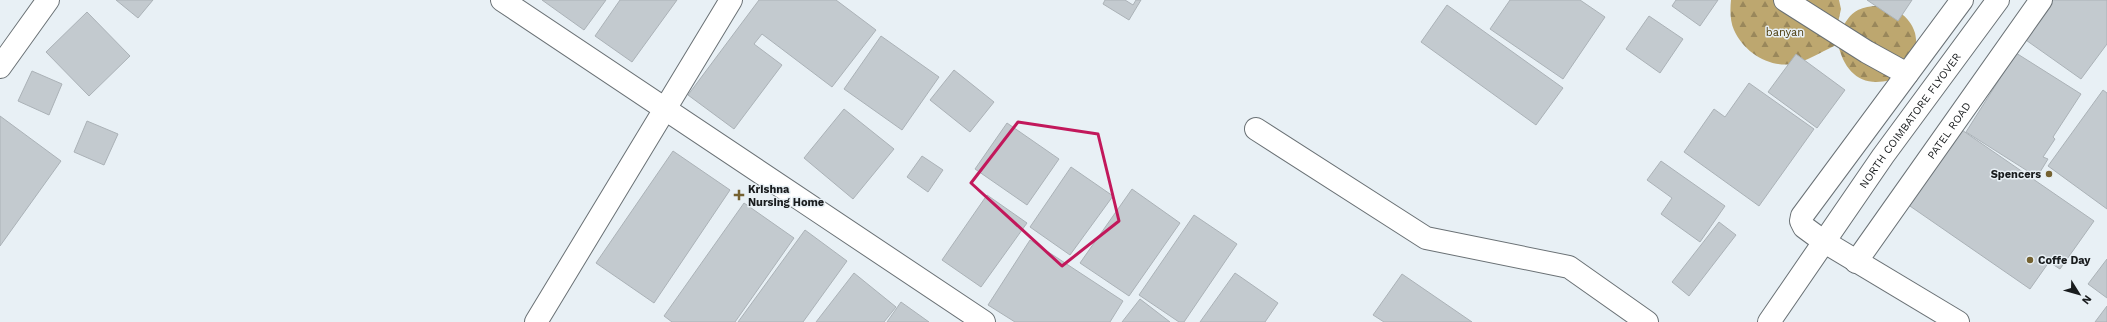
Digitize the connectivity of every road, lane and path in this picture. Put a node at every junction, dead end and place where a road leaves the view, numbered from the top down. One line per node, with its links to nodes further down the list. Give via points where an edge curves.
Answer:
1 (48, 0): 8 (street)
2 (502, 0): 10 (street)
3 (731, 0): 10 (street)
4 (1785, 0): 9 (street)
5 (1962, 0): 9 (street)
6 (1998, 0): 12 (street, NORTH COIMBATORE FLYOVER)
7 (2041, 0): 13 (street, PATEL ROAD)
8 (0, 67)
9 (1907, 74): 12 (street, via 1802,216 1800,221 1804,227)
10 (663, 109): 14 (street); 15 (street)
11 (1256, 128): 16 (street, via 1426,238 1569,267)
12 (1823, 241): 13 (street); 17 (street, NORTH COIMBATORE FLYOVER)
13 (1856, 262): 18 (street)
14 (536, 322)
15 (984, 322)
16 (1647, 322)
17 (1768, 322)
18 (1958, 322)

